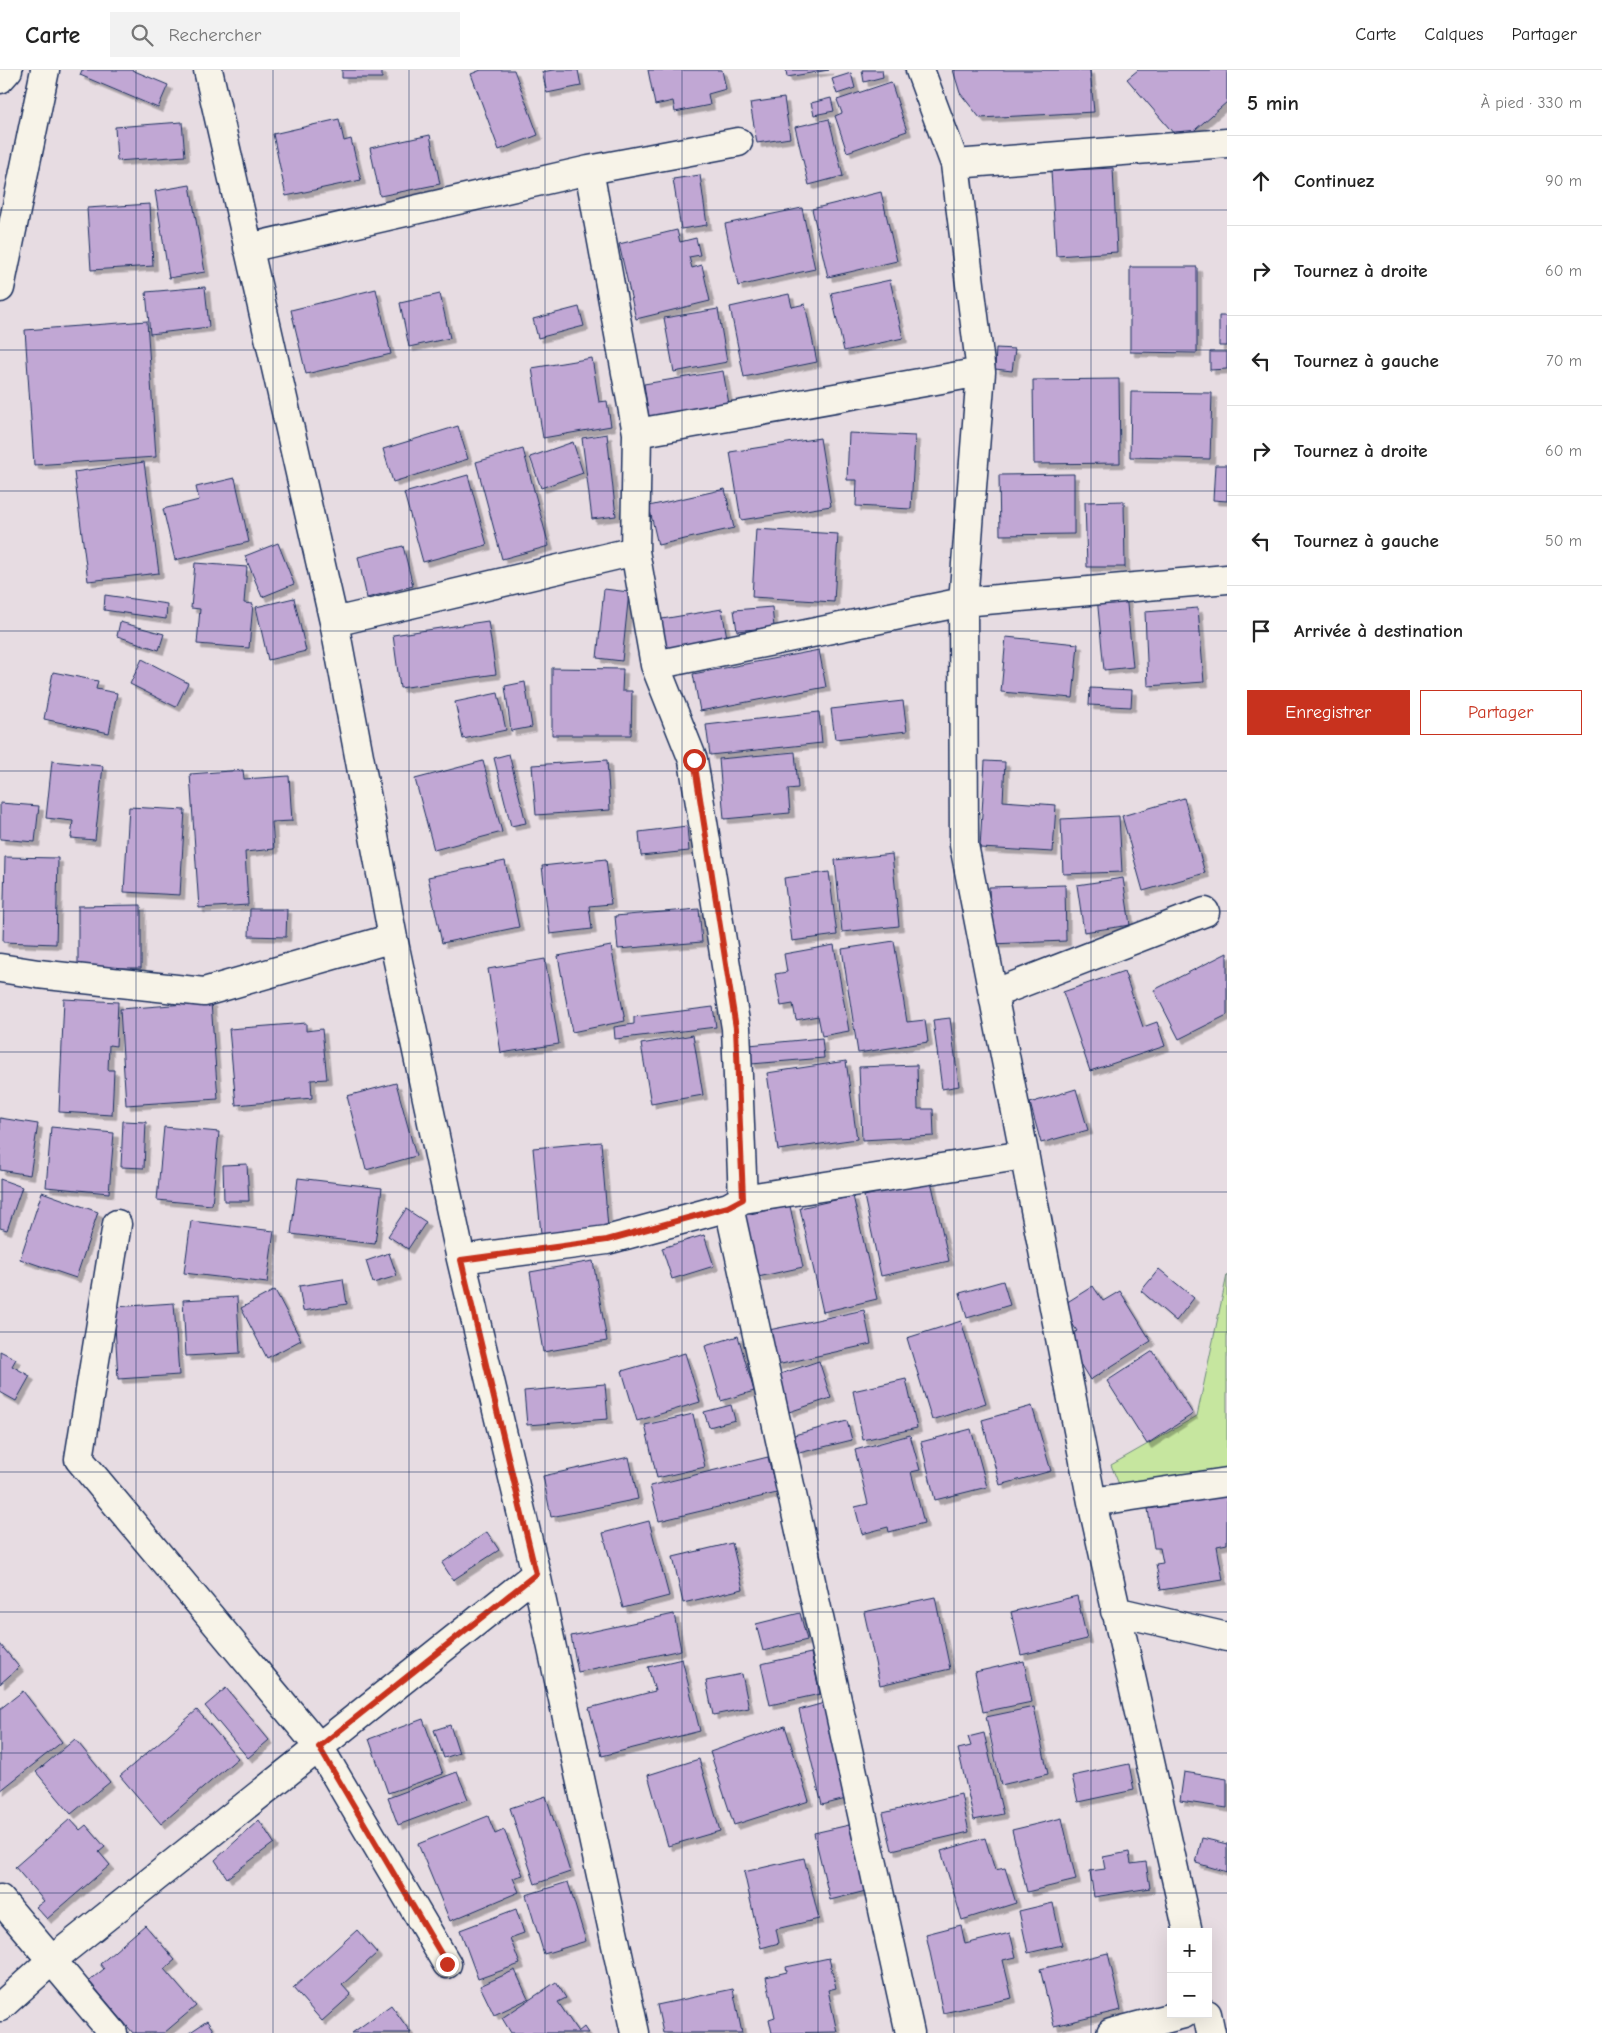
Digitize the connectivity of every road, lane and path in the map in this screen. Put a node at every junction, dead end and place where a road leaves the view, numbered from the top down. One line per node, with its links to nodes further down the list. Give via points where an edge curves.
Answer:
1 (8, 70): 5 (street)
2 (45, 70): 11 (street)
3 (208, 70): 10 (street)
4 (920, 70): 8 (street)
5 (0, 79)
6 (738, 142): 9 (street)
7 (1227, 143): 8 (street)
8 (955, 164): 12 (street)
9 (589, 170): 10 (street); 13 (street)
10 (248, 248): 17 (street)
11 (0, 288)
12 (981, 372): 13 (street); 16 (street)
13 (637, 433): 14 (street)
14 (635, 552): 17 (street); 18 (street)
15 (1227, 579): 16 (street)
16 (964, 602): 18 (street); 22 (street, via 964,845)
17 (334, 622): 20 (street)
18 (655, 665): 24 (street, via 694,760 736,1028)
19 (1205, 912): 22 (street)
20 (393, 938): 21 (street, via 204,992); 26 (street)
21 (0, 968)
22 (993, 994): 23 (street)
23 (1024, 1155): 24 (street); 28 (street)
24 (736, 1203): 26 (street, via 607,1240); 42 (street)
25 (117, 1224): 32 (street, via 79,1460)
26 (461, 1260): 29 (street)
27 (1227, 1482): 28 (street)
28 (1092, 1502): 30 (street)
29 (536, 1574): 32 (street); 41 (street)
30 (1115, 1611): 31 (street); 34 (street)
31 (1227, 1637)
32 (319, 1747): 35 (street); 36 (street)
33 (0, 1899): 35 (street)
34 (1187, 1928)
35 (52, 1960): 37 (street); 40 (street)
36 (447, 1964)
37 (0, 2007)
38 (1169, 2018): 43 (street)
39 (1208, 2018): 44 (street)
40 (113, 2033)
41 (635, 2033)
42 (910, 2033)
43 (1111, 2033)
44 (1211, 2033)

